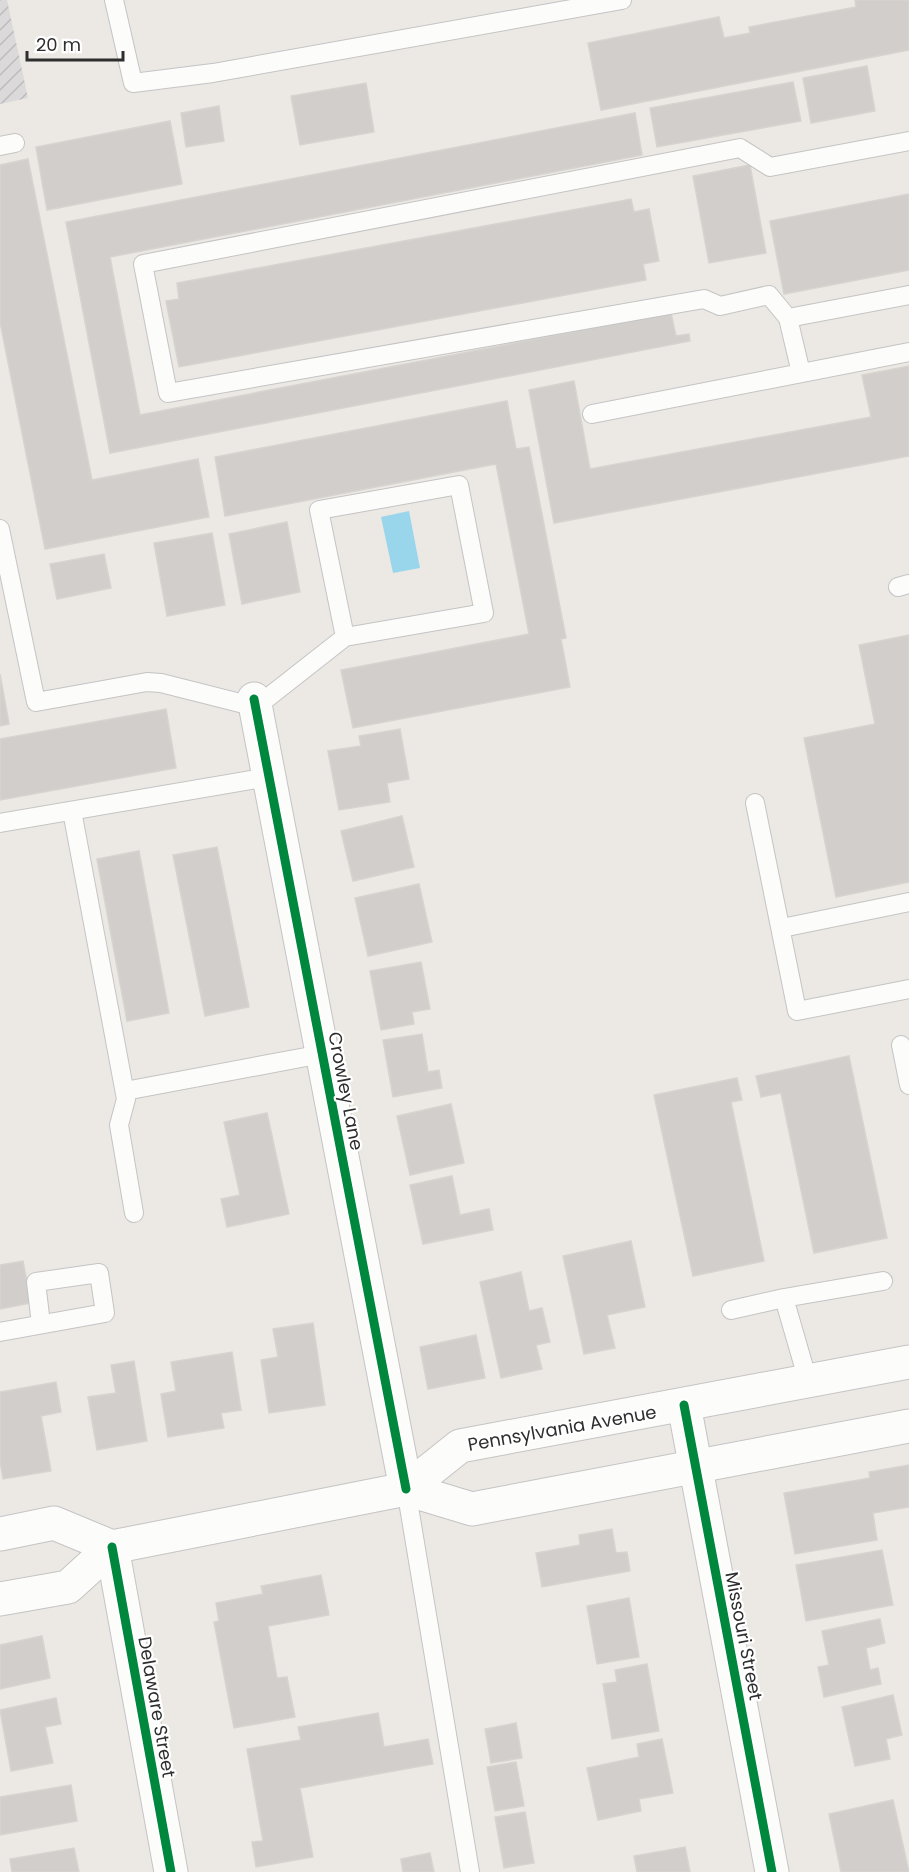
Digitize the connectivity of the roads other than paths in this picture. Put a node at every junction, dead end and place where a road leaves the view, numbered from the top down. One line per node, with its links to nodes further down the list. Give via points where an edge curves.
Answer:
1 (114, 0): 2 (lane, via 133,83 213,73)
2 (622, 0)
3 (909, 141): 5 (lane, via 770,166 740,148 143,264 168,393 704,299 720,306 769,295)
4 (909, 295): 5 (lane)
5 (788, 318): 7 (lane)
6 (909, 352): 7 (lane)
7 (801, 373): 8 (lane)
8 (592, 414)
9 (0, 529): 11 (lane, via 36,702 147,682)
10 (345, 637): 10 (lane, via 484,613 459,485 319,510); 11 (lane)
11 (255, 703): 12 (street, Crowley Lane)
12 (269, 777): 14 (lane); 20 (street, Crowley Lane)
13 (755, 803): 17 (lane)
14 (72, 811): 15 (lane); 22 (lane)
15 (0, 823)
16 (909, 902): 17 (lane)
17 (782, 928): 18 (lane, via 797,1011)
18 (909, 989)
19 (901, 1045): 21 (lane)
20 (322, 1054): 22 (lane); 34 (street, Crowley Lane)
21 (909, 1084)
22 (125, 1091): 23 (lane, via 119,1125)
23 (134, 1213)
24 (883, 1281): 25 (lane)
25 (784, 1298): 26 (lane); 30 (lane)
26 (731, 1310)
27 (41, 1324): 28 (lane)
28 (0, 1332)
29 (909, 1362): 30 (street, Pennsylvania Avenue)
30 (808, 1381): 31 (street, Pennsylvania Avenue)
31 (684, 1405): 33 (street, Missouri Street); 34 (street, Pennsylvania Avenue, via 460,1446)
32 (909, 1426): 33 (street, Pennsylvania Avenue)
33 (695, 1468): 34 (street, Pennsylvania Avenue, via 472,1509); 40 (street, Missouri Street)
34 (406, 1489): 36 (street, Pennsylvania Avenue); 39 (lane)
35 (0, 1534): 36 (street, via 54,1524)
36 (111, 1548): 37 (street, via 68,1587); 38 (street, Delaware Street)
37 (0, 1599)
38 (171, 1872)
39 (470, 1872)
40 (772, 1872)

